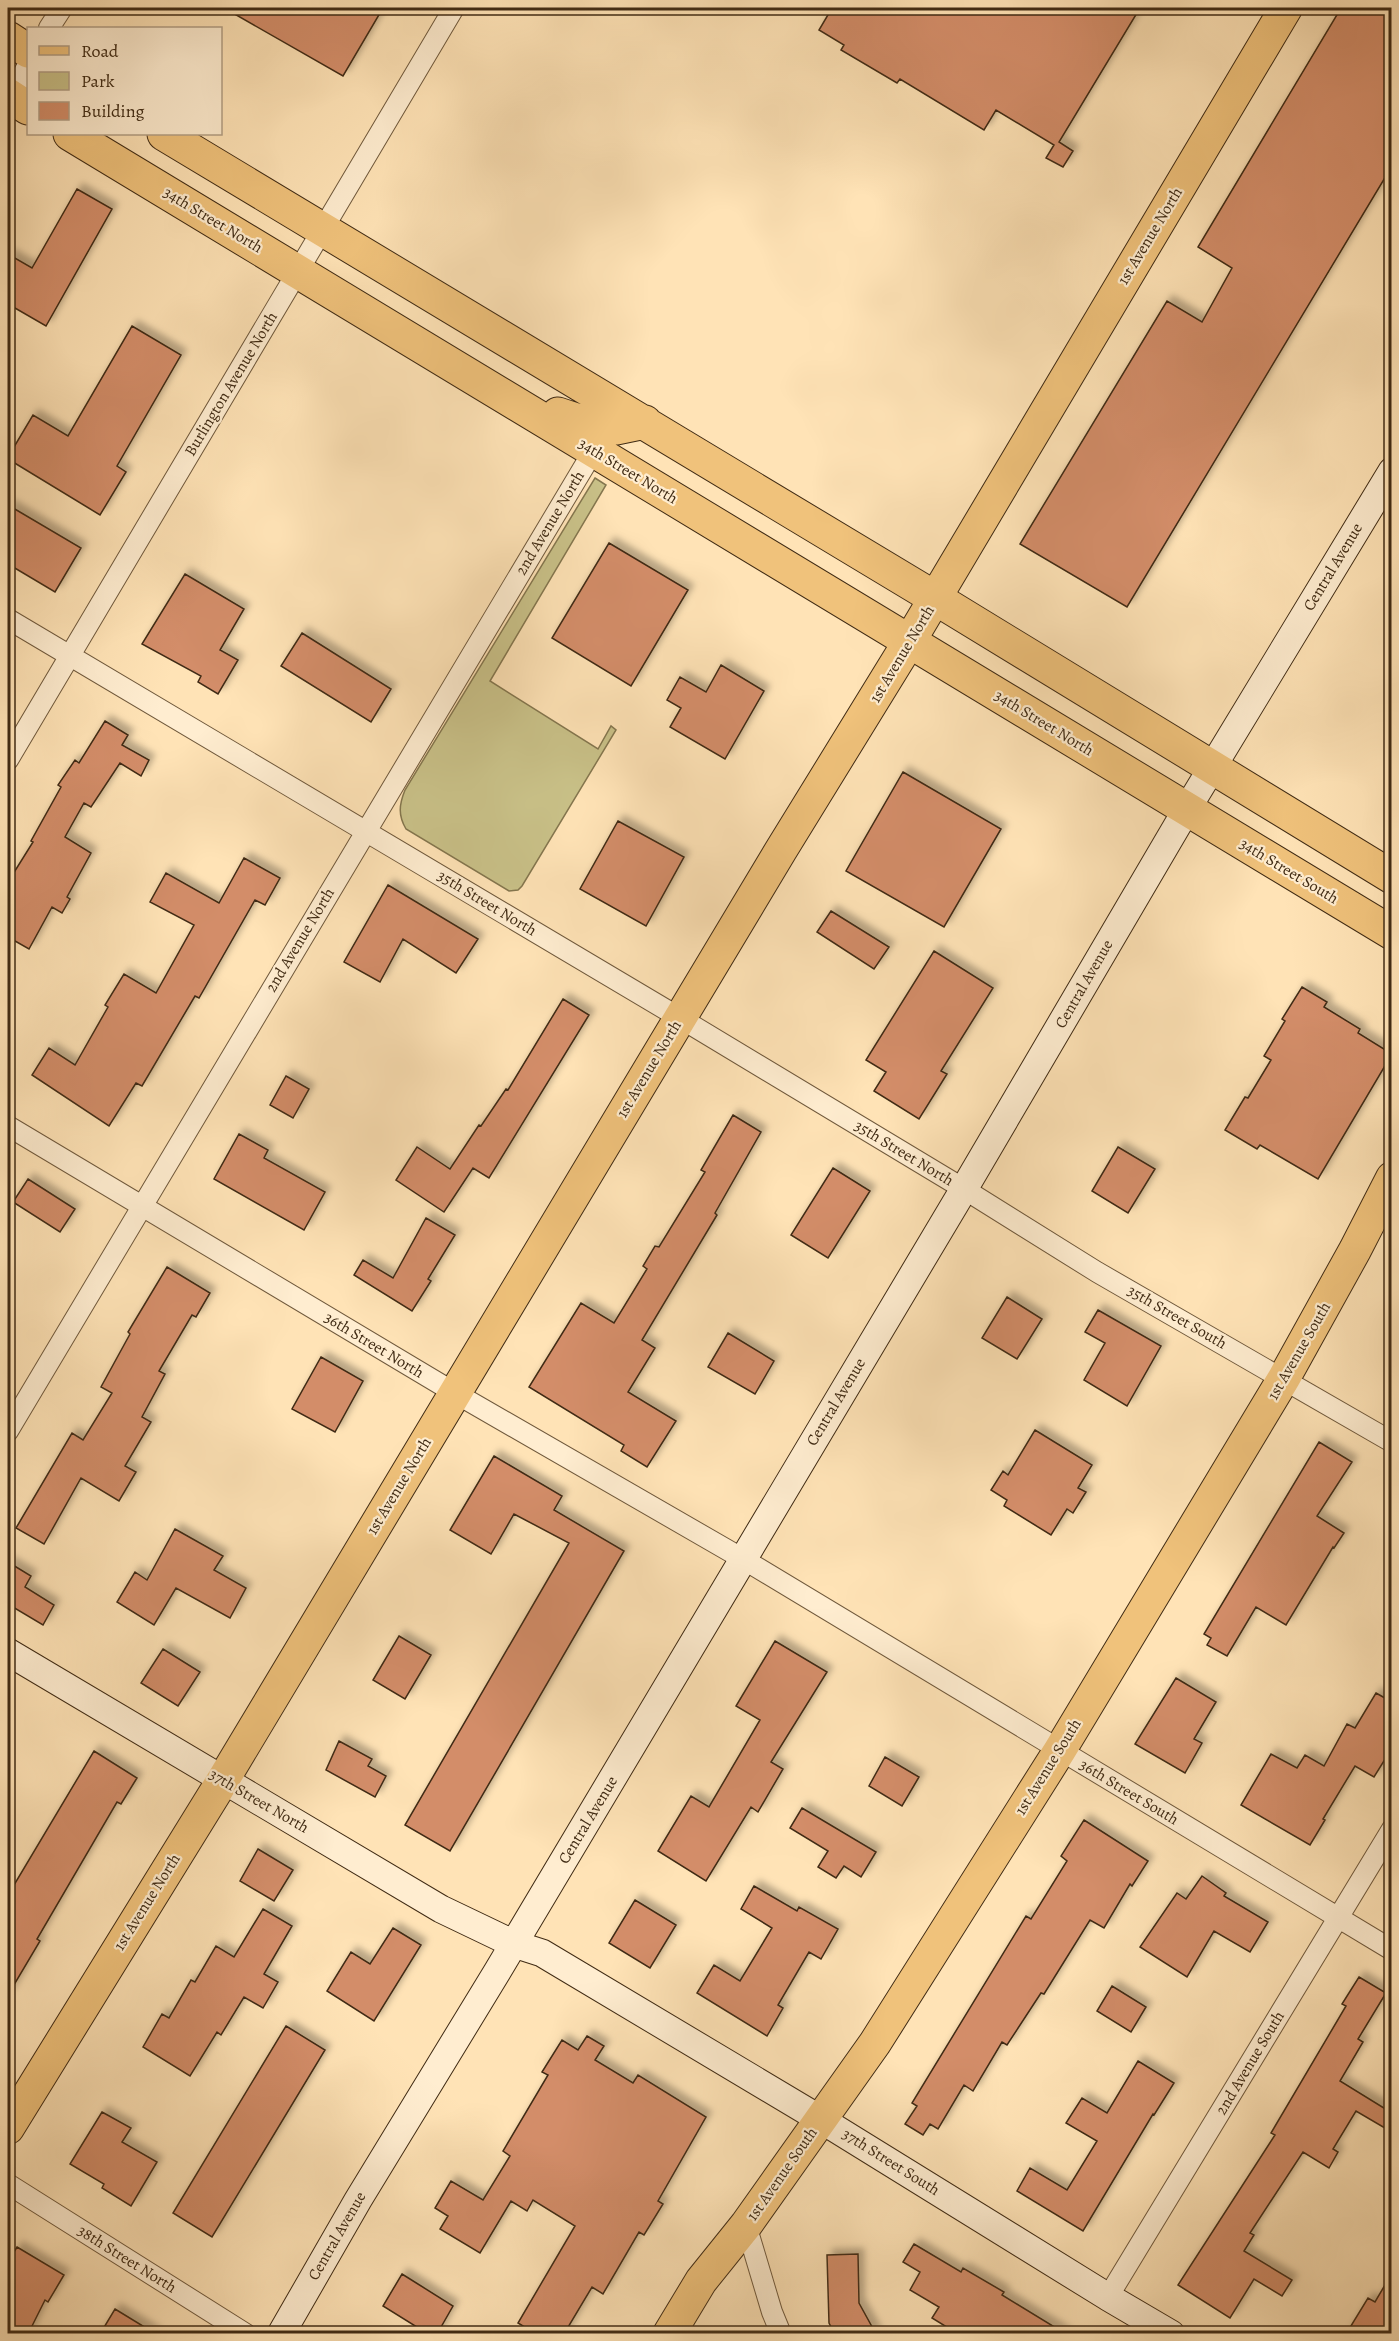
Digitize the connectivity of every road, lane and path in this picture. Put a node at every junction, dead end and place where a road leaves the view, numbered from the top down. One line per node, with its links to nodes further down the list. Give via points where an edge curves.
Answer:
1 (62, 8): 4 (street)
2 (454, 8): 11 (street, Burlington Avenue North)
3 (1286, 8): 17 (main road, 1st Avenue North)
4 (50, 27)
5 (8, 38): 6 (highway)
6 (27, 50)
7 (27, 67): 8 (street)
8 (13, 100)
9 (72, 135): 12 (highway, 34th Street North)
10 (166, 135): 11 (highway)
11 (322, 230): 12 (street, Burlington Avenue North); 14 (highway)
12 (297, 271): 13 (highway, 34th Street North); 20 (street, Burlington Avenue North)
13 (505, 397): 14 (highway, via 600,428); 15 (highway, 34th Street North)
14 (645, 422): 17 (highway)
15 (594, 450): 19 (highway, 34th Street North); 24 (street, 2nd Avenue North)
16 (1392, 471): 22 (main road, Central Avenue)
17 (935, 598): 19 (main road, 1st Avenue North); 22 (highway)
18 (8, 619): 20 (street, 35th Street North)
19 (909, 642): 23 (highway, 34th Street North); 27 (main road, 1st Avenue North)
20 (69, 656): 21 (street, Burlington Avenue North); 24 (street, 35th Street North)
21 (8, 760)
22 (1212, 768): 23 (main road, Central Avenue); 25 (highway)
23 (1186, 808): 26 (highway, 34th Street South); 30 (main road, Central Avenue)
24 (365, 830): 27 (street, 35th Street North); 31 (street, 2nd Avenue North)
25 (1392, 877)
26 (1392, 933)
27 (680, 1018): 30 (street, 35th Street North); 33 (main road, 1st Avenue North)
28 (8, 1126): 31 (street, 36th Street North)
29 (1392, 1178): 32 (main road, 1st Avenue South)
30 (964, 1189): 32 (street, 35th Street South, via 1096,1272); 36 (main road, Central Avenue)
31 (143, 1206): 33 (street, 36th Street North); 34 (street, 2nd Avenue North)
32 (1284, 1378): 35 (street, 35th Street South); 38 (main road, 1st Avenue South)
33 (455, 1393): 36 (street, 36th Street North); 39 (main road, 1st Avenue North)
34 (8, 1431)
35 (1392, 1442)
36 (743, 1558): 38 (street, 36th Street South); 42 (main road, Central Avenue)
37 (8, 1652): 39 (main road, 37th Street North)
38 (1060, 1750): 41 (street, 36th Street South); 44 (main road, 1st Avenue South, via 875,2043)
39 (222, 1780): 42 (main road, 37th Street North, via 441,1909); 45 (main road, 1st Avenue North)
40 (1392, 1829): 41 (street, 2nd Avenue South)
41 (1338, 1918): 43 (street, 36th Street South); 48 (street, 2nd Avenue South)
42 (514, 1944): 44 (main road, 37th Street South, via 542,1953); 50 (main road, Central Avenue)
43 (1392, 1950)
44 (820, 2119): 47 (main road, 1st Avenue South); 48 (main road, 37th Street South)
45 (8, 2128)
46 (8, 2184): 49 (street, 38th Street North)
47 (746, 2225): 51 (main road, 1st Avenue South, via 701,2281); 52 (street)
48 (1108, 2297): 53 (main road, 37th Street South)
49 (246, 2334)
50 (280, 2334)
51 (669, 2334)
52 (781, 2334)
53 (1171, 2334)

